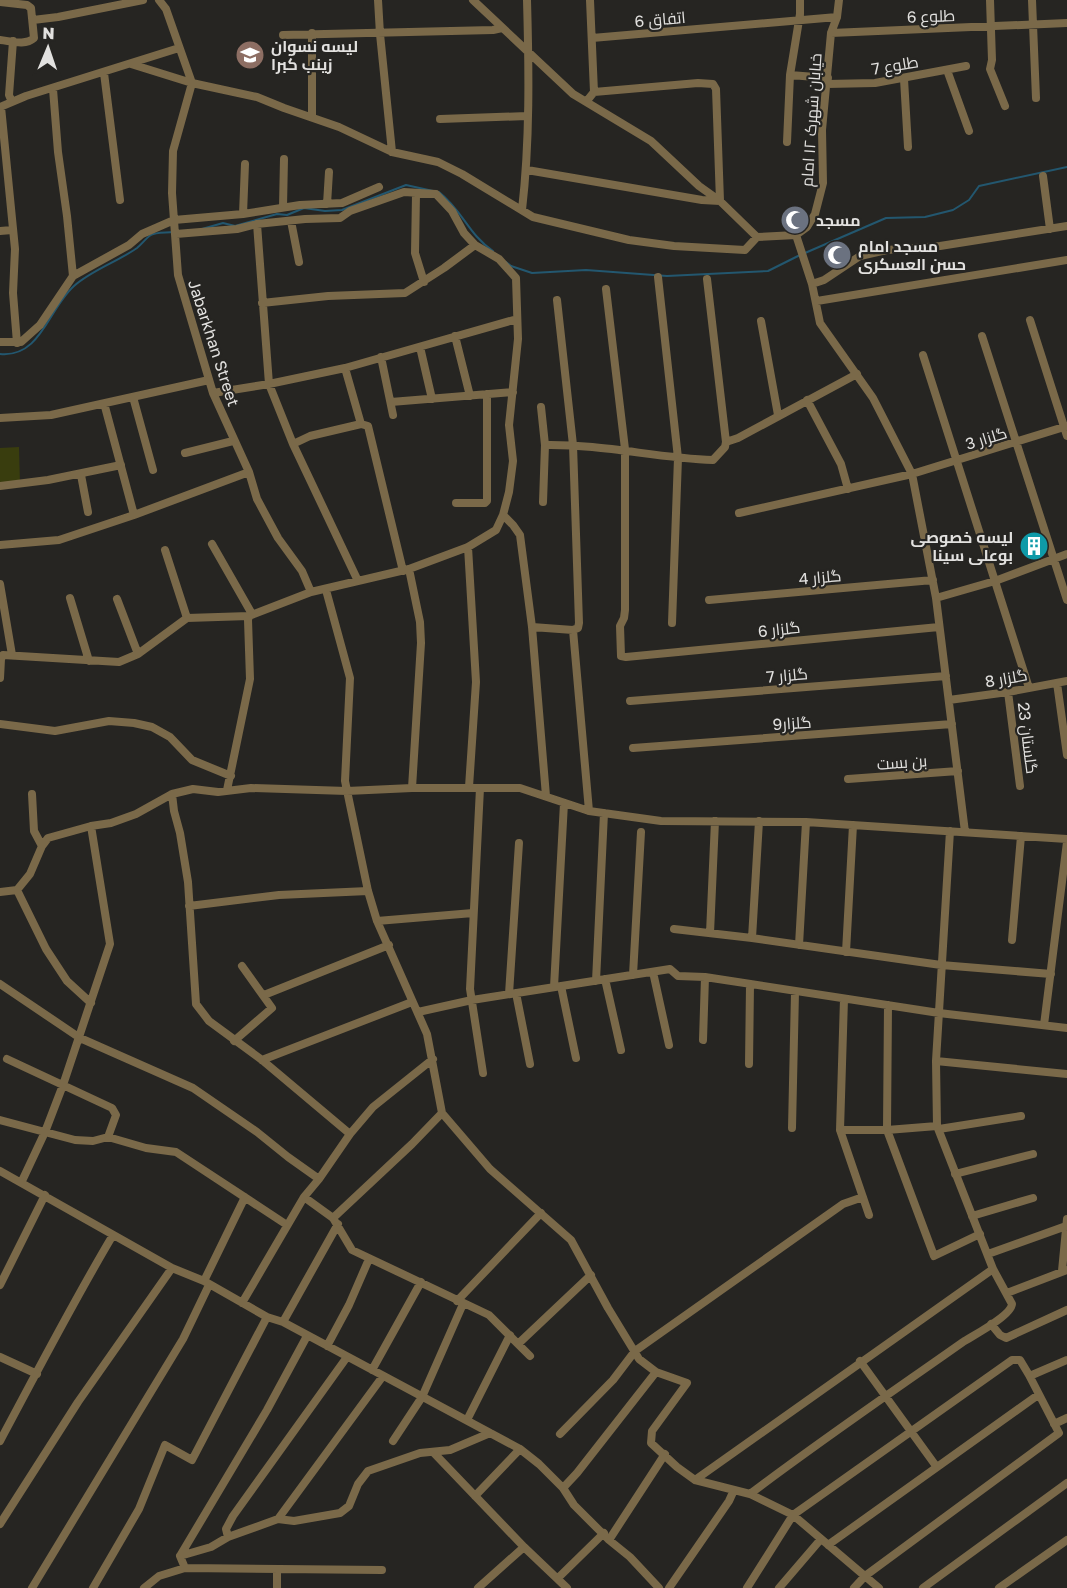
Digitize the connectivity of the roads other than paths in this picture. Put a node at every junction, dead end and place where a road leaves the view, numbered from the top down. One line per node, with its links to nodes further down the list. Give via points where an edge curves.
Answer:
1 (143, 0): 13 (street)
2 (161, 0): 26 (street)
3 (378, 0): 21 (street)
4 (473, 0): 18 (street)
5 (526, 0): 27 (street)
6 (590, 0): 23 (street)
7 (800, 0): 14 (street)
8 (839, 0): 12 (street, خیابان شهرک ۱۲ امام)
9 (990, 0): 17 (street)
10 (1032, 0): 16 (street)
11 (0, 2): 13 (street, via 27,4)
12 (837, 17): 14 (street, اتفاق 6); 20 (street, خیابان شهرک ۱۲ امام)
13 (33, 20): 25 (street, via 34,38)
14 (799, 20): 23 (street, اتفاق 6); 32 (street)
15 (1067, 23): 16 (street, طلوع 6)
16 (1032, 25): 17 (street, طلوع 6); 38 (street)
17 (991, 27): 20 (street, طلوع 6); 41 (street, via 990,69)
18 (502, 28): 21 (street); 27 (street)
19 (312, 33): 21 (street); 22 (street); 44 (street)
20 (831, 33): 34 (street, خیابان شهرک ۱۲ امام)
21 (380, 34): 49 (street)
22 (283, 35)
23 (592, 38): 37 (street)
24 (0, 40): 25 (street)
25 (13, 41): 39 (street, via 9,95)
26 (179, 48): 28 (street); 35 (street)
27 (528, 51): 40 (street); 43 (street)
28 (131, 64): 31 (street); 35 (street)
29 (966, 66): 30 (street, طلوع 7)
30 (947, 70): 33 (street, طلوع 7); 46 (street)
31 (104, 73): 36 (street); 57 (street)
32 (790, 75): 34 (street, طلوع 7); 47 (street)
33 (904, 79): 34 (street, طلوع 7, via 875,84); 48 (street)
34 (828, 81): 71 (street, خیابان شهرک ۱۲ امام, via 822,130 823,183 815,213 807,227)
35 (192, 83): 44 (street, via 257,97); 63 (street, Jabarkhan Street, via 173,151)
36 (53, 89): 39 (street); 77 (street)
37 (594, 92): 40 (street); 58 (street, via 713,84)
38 (1036, 98)
39 (12, 102): 42 (street)
40 (586, 102): 58 (street, via 651,141)
41 (1005, 106)
42 (0, 107): 68 (street)
43 (527, 116): 45 (street); 52 (street)
44 (312, 117): 49 (street)
45 (440, 119)
46 (969, 131)
47 (787, 142)
48 (908, 147)
49 (392, 152): 61 (street, via 438,162)
50 (284, 159): 60 (street)
51 (244, 164): 62 (street)
52 (527, 170): 58 (street); 61 (street)
53 (329, 172): 59 (street)
54 (1043, 176): 67 (street)
55 (379, 187): 59 (street, via 342,203)
56 (416, 194): 64 (street, via 404,192 340,218); 73 (street, via 436,194); 80 (street, via 415,253)
57 (120, 200)
58 (720, 201): 72 (street)
59 (327, 204): 60 (street)
60 (283, 207): 62 (street)
61 (522, 210): 72 (street, via 533,217 629,240 674,246 746,250)
62 (243, 214): 63 (street)
63 (174, 220): 70 (street, Jabarkhan Street); 77 (street, via 142,234)
64 (291, 221): 65 (street); 75 (street)
65 (257, 224): 70 (street); 85 (street)
66 (1067, 226): 67 (street)
67 (1050, 229): 81 (street, via 860,256)
68 (12, 230): 69 (street); 92 (street)
69 (0, 231)
70 (176, 234): 98 (street, Jabarkhan Street, via 178,275)
71 (796, 235): 72 (street); 81 (street)
72 (756, 237)
73 (475, 245): 80 (street); 86 (street, via 499,260 516,278)
74 (1065, 260): 76 (street); 84 (street)
75 (299, 262)
76 (1067, 271)
77 (73, 276): 92 (street, via 40,325)
78 (658, 277): 124 (street)
79 (707, 279): 117 (street)
80 (424, 282): 85 (street, via 405,293)
81 (812, 284): 84 (street)
82 (606, 289): 122 (street)
83 (557, 300): 121 (street)
84 (817, 302): 97 (street, via 820,323)
85 (262, 303): 99 (street)
86 (517, 319): 89 (street); 100 (street)
87 (1030, 320): 114 (street)
88 (761, 321): 111 (street)
89 (455, 336): 93 (street); 103 (street)
90 (982, 336): 118 (street)
91 (0, 342): 92 (street)
92 (17, 343)
93 (420, 347): 95 (street); 105 (street)
94 (923, 355): 125 (street)
95 (381, 357): 96 (street); 107 (street)
96 (345, 368): 99 (street); 113 (street)
97 (857, 374): 106 (street); 129 (street)
98 (209, 380): 101 (street, Jabarkhan Street); 104 (street)
99 (269, 384): 101 (street); 119 (street)
100 (513, 392): 102 (street); 138 (street, via 509,425 513,461)
101 (213, 393): 116 (street, Jabarkhan Street)
102 (487, 394): 103 (street); 134 (street, via 487,501)
103 (470, 396): 105 (street)
104 (133, 397): 108 (street); 127 (street)
105 (432, 399): 107 (street)
106 (807, 400): 111 (street); 132 (street, via 841,464)
107 (391, 402): 110 (street)
108 (104, 403): 112 (street, via 51,415); 126 (street)
109 (541, 407): 120 (street)
110 (393, 415)
111 (778, 416): 117 (street)
112 (0, 418)
113 (361, 424): 119 (street); 145 (street, via 368,426)
114 (1066, 427): 115 (street); 118 (street, گلزار 3)
115 (1067, 436)
116 (233, 441): 123 (street); 128 (street, Jabarkhan Street)
117 (726, 442): 124 (street, via 713,460)
118 (1017, 442): 125 (street, گلزار 3); 144 (street)
119 (293, 444): 148 (street)
120 (545, 445): 121 (street); 133 (street)
121 (573, 445): 122 (street); 162 (street, via 579,623)
122 (625, 449): 124 (street); 161 (street, گلزار 6, via 625,610 620,626 621,656)
123 (185, 453)
124 (678, 458): 159 (street)
125 (957, 461): 129 (street, گلزار 3); 147 (street)
126 (121, 465): 130 (street); 137 (street)
127 (153, 470)
128 (249, 472): 137 (street); 151 (street, Jabarkhan Street, via 257,499)
129 (912, 474): 132 (street, گلزار 3); 146 (street)
130 (81, 475): 131 (street); 135 (street)
131 (0, 486)
132 (848, 489): 136 (street, گلزار 3)
133 (543, 501)
134 (456, 503)
135 (88, 512)
136 (739, 513)
137 (134, 515): 140 (street, via 51,542)
138 (503, 515): 141 (street, via 496,530); 160 (street, via 520,536)
139 (212, 544): 157 (street)
140 (0, 545)
141 (468, 547): 145 (street); 182 (street, via 476,682)
142 (165, 550): 158 (street)
143 (1067, 554): 144 (street)
144 (1054, 558): 147 (street); 156 (street)
145 (406, 570): 148 (street); 183 (street, via 420,622 421,643)
146 (933, 580): 153 (street); 155 (street, گلزار 4)
147 (995, 580): 153 (street); 170 (street)
148 (358, 581): 150 (street)
149 (0, 584): 164 (street)
150 (326, 590): 151 (street); 186 (street, via 350,678)
151 (311, 592): 157 (street)
152 (70, 597): 165 (street)
153 (936, 598): 161 (street)
154 (117, 599): 163 (street)
155 (709, 600)
156 (1067, 600)
157 (251, 615): 158 (street); 179 (street, via 249,679)
158 (187, 618): 163 (street)
159 (672, 623)
160 (532, 627): 162 (street); 189 (street)
161 (939, 627): 166 (street)
162 (573, 630): 191 (street)
163 (138, 654): 165 (street, via 119,662)
164 (12, 656): 165 (street); 167 (street, via 1,656)
165 (89, 661)
166 (946, 676): 172 (street); 173 (street, گلزار 7)
167 (0, 678)
168 (1067, 681): 169 (street, گلزار 8)
169 (1056, 683): 170 (street, گلزار 8); 177 (street)
170 (1029, 688): 171 (street, گلزار 8)
171 (1008, 693): 172 (street, گلزار 8); 181 (street, گلستان 23)
172 (949, 700): 175 (street)
173 (630, 701)
174 (0, 724): 179 (street, via 55,731 109,721 152,727 170,737 192,760)
175 (952, 724): 176 (street, گلزار9); 178 (street)
176 (633, 748)
177 (1067, 754)
178 (958, 771): 180 (street, بن بست); 200 (street)
179 (231, 776): 185 (street)
180 (848, 779)
181 (1020, 786)
182 (469, 787): 183 (street); 184 (street)
183 (412, 788): 186 (street)
184 (480, 788): 189 (street, via 520,788); 209 (street)
185 (227, 790): 186 (street); 188 (street, via 193,789)
186 (347, 791): 206 (street)
187 (32, 794): 204 (street, via 34,831)
188 (172, 794): 197 (street, via 136,814); 208 (street)
189 (546, 796): 190 (street)
190 (564, 802): 191 (street); 228 (street)
191 (589, 812): 192 (street)
192 (604, 813): 193 (street, via 662,821); 225 (street)
193 (715, 821): 194 (street); 212 (street)
194 (759, 821): 195 (street); 213 (street)
195 (806, 822): 196 (street); 216 (street)
196 (853, 825): 198 (street); 217 (street)
197 (91, 826): 204 (street, via 48,838); 235 (street, via 110,944)
198 (950, 831): 200 (street); 218 (street)
199 (641, 832): 222 (street)
200 (964, 832): 201 (street)
201 (1021, 836): 202 (street); 214 (street)
202 (1067, 841): 221 (street)
203 (519, 843): 230 (street)
204 (42, 846): 205 (street, via 30,874)
205 (17, 890): 207 (street); 235 (street, via 46,949 67,981)
206 (368, 891): 208 (street, via 279,895); 210 (street)
207 (0, 892)
208 (189, 906): 243 (street, via 196,1004 209,1022)
209 (474, 913): 210 (street); 233 (street)
210 (377, 921): 215 (street)
211 (674, 929): 212 (street)
212 (710, 933): 213 (street)
213 (752, 938): 216 (street)
214 (1012, 940)
215 (388, 945): 231 (street); 234 (street)
216 (799, 945): 217 (street)
217 (846, 952): 218 (street)
218 (941, 965): 221 (street); 238 (street)
219 (242, 966): 231 (street)
220 (653, 972): 222 (street); 223 (street, via 670,969 678,976); 244 (street)
221 (1051, 974): 239 (street)
222 (633, 975): 224 (street)
223 (705, 977): 227 (street); 242 (street)
224 (605, 979): 225 (street); 245 (street)
225 (596, 981): 228 (street)
226 (0, 984): 241 (street)
227 (750, 985): 229 (street); 252 (street)
228 (558, 986): 230 (street); 246 (street)
229 (795, 992): 232 (street); 259 (street)
230 (513, 994): 233 (street); 251 (street)
231 (264, 995): 243 (street, via 272,1008)
232 (844, 999): 236 (street); 261 (street)
233 (472, 1000): 237 (street); 253 (street)
234 (412, 1002): 237 (street); 249 (street)
235 (91, 1003): 241 (street)
236 (888, 1005): 238 (street); 262 (street)
237 (418, 1012): 248 (street)
238 (939, 1012): 239 (street); 250 (street)
239 (1044, 1024): 240 (street)
240 (1067, 1028)
241 (80, 1038): 255 (street); 269 (street, via 194,1089)
242 (703, 1040)
243 (234, 1041): 249 (street)
244 (669, 1045)
245 (621, 1050)
246 (576, 1058)
247 (7, 1059): 255 (street)
248 (433, 1059): 256 (street); 264 (street, via 373,1107)
249 (262, 1060): 264 (street)
250 (936, 1060): 254 (street); 260 (street)
251 (530, 1064)
252 (749, 1064)
253 (483, 1073)
254 (1067, 1074)
255 (63, 1085): 263 (street); 265 (street, via 116,1112)
256 (442, 1113): 276 (street, via 490,1169); 279 (street)
257 (1022, 1116): 260 (street)
258 (0, 1120): 263 (street)
259 (792, 1128)
260 (938, 1128): 262 (street); 268 (street)
261 (840, 1130): 262 (street); 274 (street)
262 (887, 1130): 282 (street, via 934,1256)
263 (45, 1132): 265 (street, via 93,1142); 270 (street)
264 (350, 1134): 269 (street)
265 (108, 1137): 272 (street, via 176,1152)
266 (1033, 1154): 268 (street)
267 (0, 1171): 270 (street)
268 (955, 1174): 278 (street)
269 (320, 1179): 273 (street)
270 (22, 1181): 271 (street)
271 (45, 1195): 283 (street); 292 (street)
272 (245, 1197): 281 (street); 291 (street)
273 (304, 1197): 279 (street); 281 (street)
274 (863, 1197): 277 (street); 304 (street, via 843,1204)
275 (1033, 1198): 278 (street)
276 (541, 1213): 289 (street, via 571,1240); 294 (street)
277 (869, 1215)
278 (972, 1216): 282 (street)
279 (335, 1221): 285 (street, via 352,1250); 298 (street)
280 (1066, 1223): 284 (street); 288 (street)
281 (287, 1225): 295 (street)
282 (980, 1234): 284 (street)
283 (114, 1235): 286 (street); 312 (street, via 76,1297)
284 (988, 1254): 287 (street)
285 (369, 1259): 290 (street); 303 (street)
286 (172, 1268): 291 (street); 338 (street, via 78,1402)
287 (993, 1269): 293 (street); 309 (street)
288 (1064, 1270): 293 (street)
289 (591, 1275): 302 (street); 304 (street)
290 (420, 1282): 294 (street); 310 (street)
291 (207, 1283): 295 (street); 350 (street, via 183,1339)
292 (0, 1285)
293 (1006, 1293): 299 (street, via 1011,1310)
294 (460, 1302): 300 (street, via 489,1315); 317 (street)
295 (242, 1303): 297 (street)
296 (1067, 1310): 299 (street, via 1006,1338)
297 (267, 1317): 298 (street); 351 (street, via 192,1460 165,1445 139,1509)
298 (283, 1322): 301 (street)
299 (991, 1324): 316 (street)
300 (510, 1335): 302 (street); 319 (street)
301 (307, 1336): 303 (street); 344 (street)
302 (518, 1344): 305 (street)
303 (327, 1346): 307 (street)
304 (634, 1351): 311 (street); 323 (street, via 613,1380)
305 (531, 1356)
306 (0, 1357): 312 (street)
307 (347, 1357): 310 (street); 340 (street, via 233,1516 226,1529)
308 (1067, 1360): 313 (street)
309 (860, 1361): 316 (street); 330 (street)
310 (372, 1370): 314 (street)
311 (656, 1372): 328 (street, via 687,1383 652,1431 651,1443); 332 (street)
312 (37, 1374): 324 (street)
313 (1029, 1375): 315 (street); 321 (street, via 1020,1360 1012,1360)
314 (383, 1376): 317 (street); 337 (street)
315 (1038, 1395): 320 (street); 329 (street)
316 (885, 1396): 321 (street); 334 (street)
317 (422, 1397): 319 (street); 325 (street)
318 (1067, 1418): 320 (street)
319 (467, 1420): 322 (street)
320 (1054, 1424): 348 (street, via 1059,1433)
321 (911, 1432): 329 (street); 336 (street)
322 (490, 1433): 326 (street); 327 (street, via 450,1450)
323 (560, 1434)
324 (0, 1441)
325 (393, 1441)
326 (520, 1449): 332 (street); 335 (street)
327 (433, 1452): 335 (street); 337 (street, via 368,1471 340,1513 294,1521)
328 (664, 1454): 330 (street); 339 (street)
329 (936, 1466): 342 (street)
330 (695, 1480): 333 (street)
331 (1067, 1483): 361 (street)
332 (563, 1488): 339 (street, via 574,1505)
333 (734, 1490): 334 (street); 356 (street)
334 (750, 1494): 336 (street)
335 (475, 1496): 343 (street)
336 (793, 1515): 342 (street); 357 (street)
337 (278, 1519): 340 (street)
338 (0, 1524)
339 (607, 1537): 349 (street); 355 (street)
340 (228, 1538): 344 (street)
341 (1067, 1540): 362 (street)
342 (824, 1542): 348 (street); 358 (street)
343 (524, 1547): 349 (street); 354 (street)
344 (180, 1556): 345 (street)
345 (184, 1568): 346 (street); 352 (street, via 159,1576)
346 (277, 1569): 347 (street); 353 (street)
347 (382, 1570)
348 (865, 1576): 359 (street); 360 (street)
349 (562, 1585)
350 (32, 1588)
351 (93, 1588)
352 (144, 1588)
353 (277, 1588)
354 (478, 1588)
355 (659, 1588)
356 (669, 1588)
357 (747, 1588)
358 (779, 1588)
359 (854, 1588)
360 (879, 1588)
361 (923, 1588)
362 (999, 1588)

